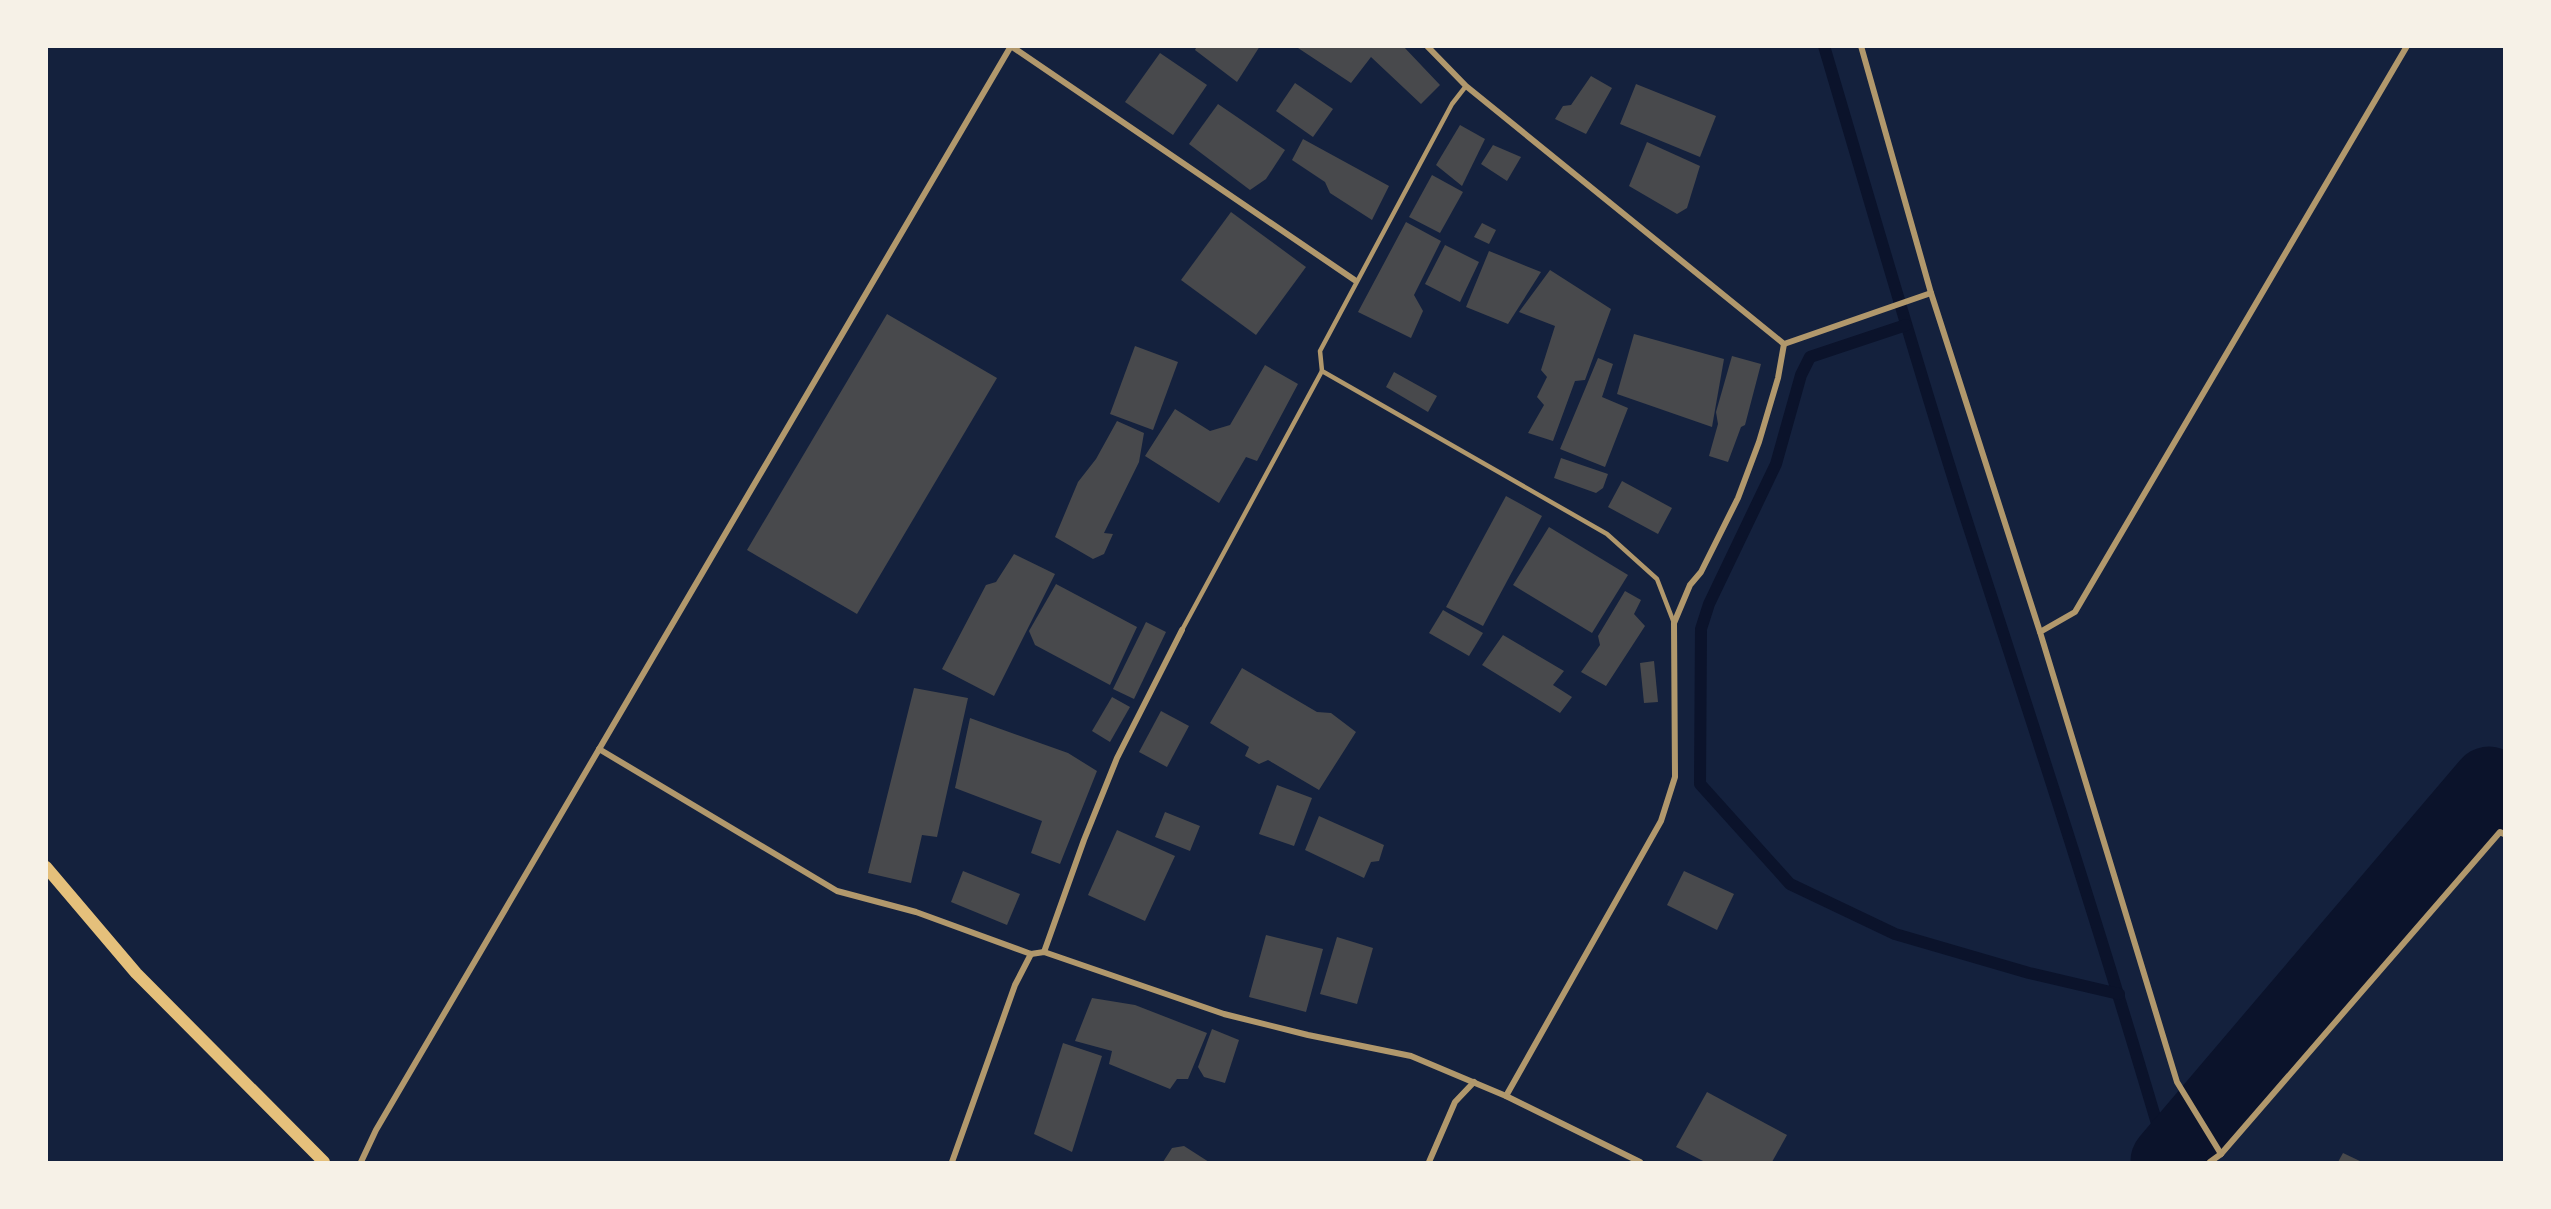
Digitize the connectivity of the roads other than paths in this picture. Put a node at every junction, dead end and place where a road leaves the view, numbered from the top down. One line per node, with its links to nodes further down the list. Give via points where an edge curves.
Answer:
1 (1011, 46): 6 (street); 13 (street)
2 (1427, 46): 5 (street)
3 (1860, 46): 7 (street)
4 (2407, 46): 12 (street, via 2075,612)
5 (1466, 86): 6 (lane, via 1452,104); 8 (street)
6 (1356, 281): 9 (lane, via 1320,351)
7 (1930, 293): 8 (street); 12 (street)
8 (1784, 344): 10 (street, via 1759,442 1737,498)
9 (1322, 371): 10 (lane, via 1607,534 1657,579); 11 (lane)
10 (1674, 623): 19 (street, via 1675,777 1660,821)
11 (1182, 630): 16 (street, via 1118,758)
12 (2040, 632): 20 (street, via 2177,1082)
13 (599, 749): 17 (street, via 837,891 916,912); 22 (street)
14 (2505, 834): 20 (street, via 2500,832)
15 (46, 867): 21 (main road, via 136,974)
16 (1044, 952): 17 (street); 18 (street, via 1224,1014 1411,1056)
17 (1031, 954): 23 (street, via 1015,985)
18 (1474, 1082): 19 (street); 24 (street, via 1455,1102)
19 (1506, 1096): 25 (street)
20 (2221, 1154): 26 (street)
21 (324, 1162)
22 (361, 1162)
23 (952, 1162)
24 (1429, 1162)
25 (1640, 1162)
26 (2210, 1162)

